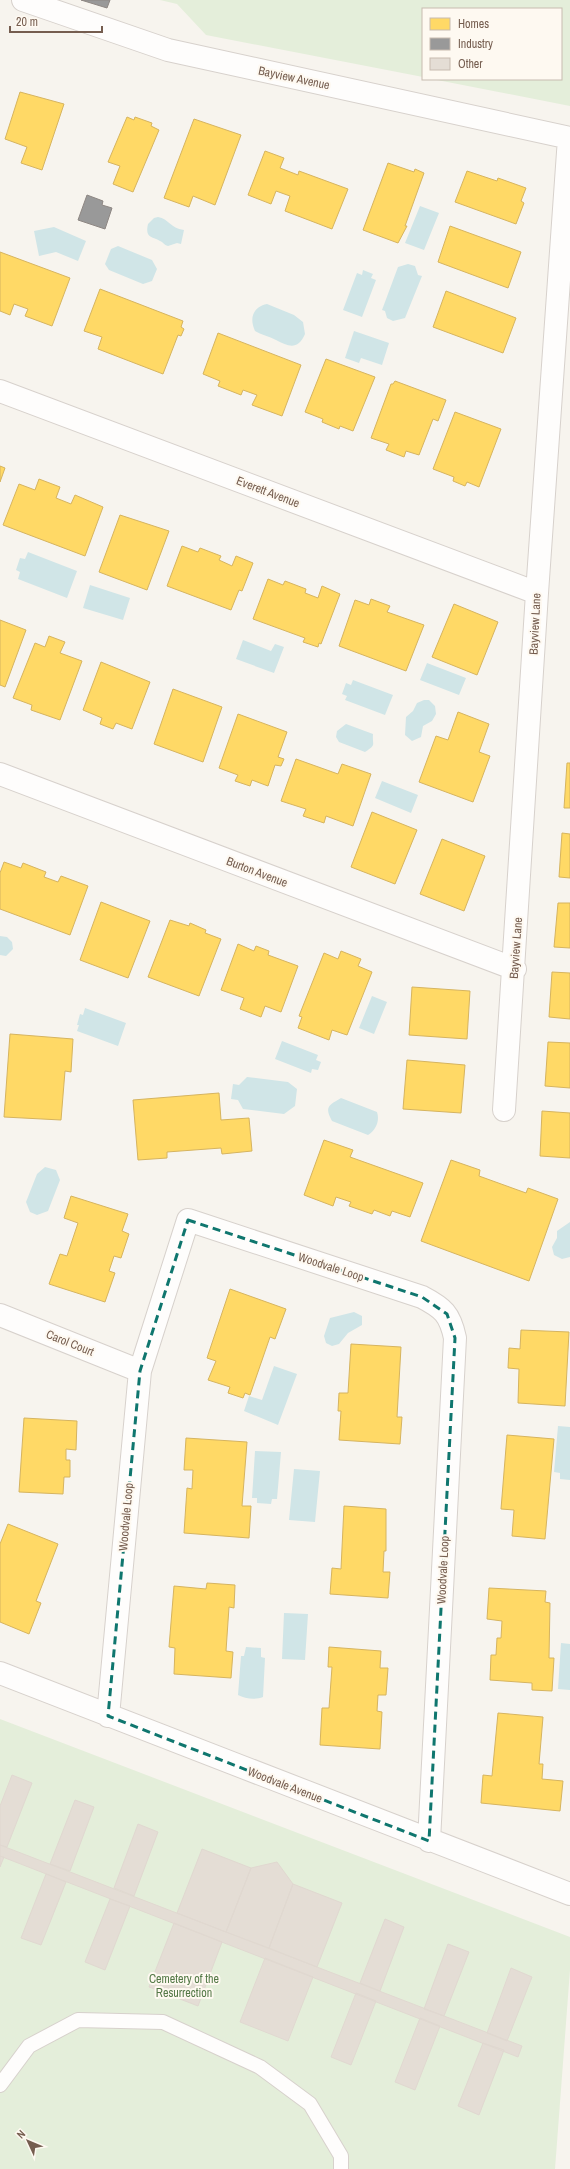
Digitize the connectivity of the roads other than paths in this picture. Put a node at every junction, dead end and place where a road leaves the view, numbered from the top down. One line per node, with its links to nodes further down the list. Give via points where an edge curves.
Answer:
1 (23, 0): 2 (street, Bayview Avenue, via 168,50)
2 (570, 138): 4 (street, Bayview Lane)
3 (0, 391): 4 (street, Everett Avenue)
4 (537, 593): 6 (street, Bayview Lane)
5 (0, 774): 6 (street, Burton Avenue)
6 (515, 969): 7 (street, Bayview Lane)
7 (504, 1110)
8 (0, 1315): 9 (street, Carol Court)
9 (140, 1371): 11 (street, Woodvale Loop); 12 (street, Woodvale Loop, via 188,1220 422,1297 436,1304 447,1314 455,1338)
10 (0, 1673): 11 (street, Woodvale Avenue)
11 (108, 1716): 12 (street, Woodvale Avenue)
12 (428, 1841): 13 (street, Woodvale Avenue)
13 (570, 1894)
14 (0, 2085): 15 (lane, via 29,2046 78,2020 163,2022 260,2067 310,2104 341,2156)
15 (341, 2169)

